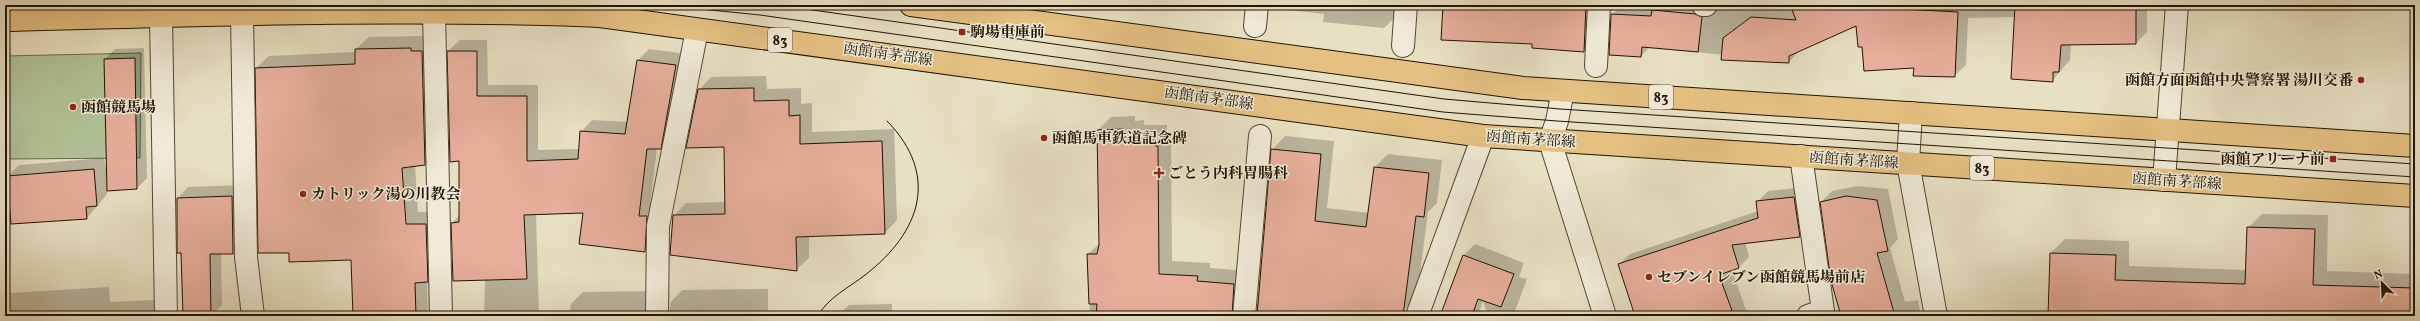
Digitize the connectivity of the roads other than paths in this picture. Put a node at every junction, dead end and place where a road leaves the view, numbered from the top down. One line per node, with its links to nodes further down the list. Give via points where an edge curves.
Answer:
1 (911, 5): 14 (main road, 83, via 1486,84)
2 (1406, 5): 12 (street)
3 (1599, 5): 13 (street)
4 (1703, 5): 5 (street)
5 (1706, 5)
6 (2177, 5): 16 (street)
7 (171, 12): 9 (main road, 函館南茅部線 / 83); 10 (main road, 函館南茅部線 / 83); 25 (street)
8 (434, 13): 9 (main road, 函館南茅部線 / 83); 11 (main road, 函館南茅部線 / 83, via 499,12 600,16); 27 (street)
9 (242, 15): 26 (street, via 246,257)
10 (5, 20)
11 (697, 30): 18 (main road, 函館南茅部線 / 83); 28 (street, via 658,226)
12 (1403, 46)
13 (1596, 66)
14 (1562, 91): 15 (main road, 83); 19 (street, via 1557,121)
15 (1911, 113): 16 (main road, 83); 22 (street)
16 (2168, 130): 20 (main road, 83); 23 (street)
17 (1260, 136): 29 (street)
18 (1483, 136): 19 (main road, 函館南茅部線 / 83); 30 (street)
19 (1550, 140): 21 (main road, 函館南茅部線 / 83); 31 (street)
20 (2415, 146)
21 (1800, 156): 22 (main road, 函館南茅部線 / 83); 32 (street, via 1823,311)
22 (1908, 163): 23 (main road, 函館南茅部線 / 83); 33 (street)
23 (2164, 180): 24 (main road, 函館南茅部線 / 83)
24 (2415, 196)
25 (166, 316)
26 (253, 316)
27 (441, 316)
28 (657, 316)
29 (1244, 316)
30 (1417, 316)
31 (1605, 316)
32 (1808, 316)
33 (1936, 316)

